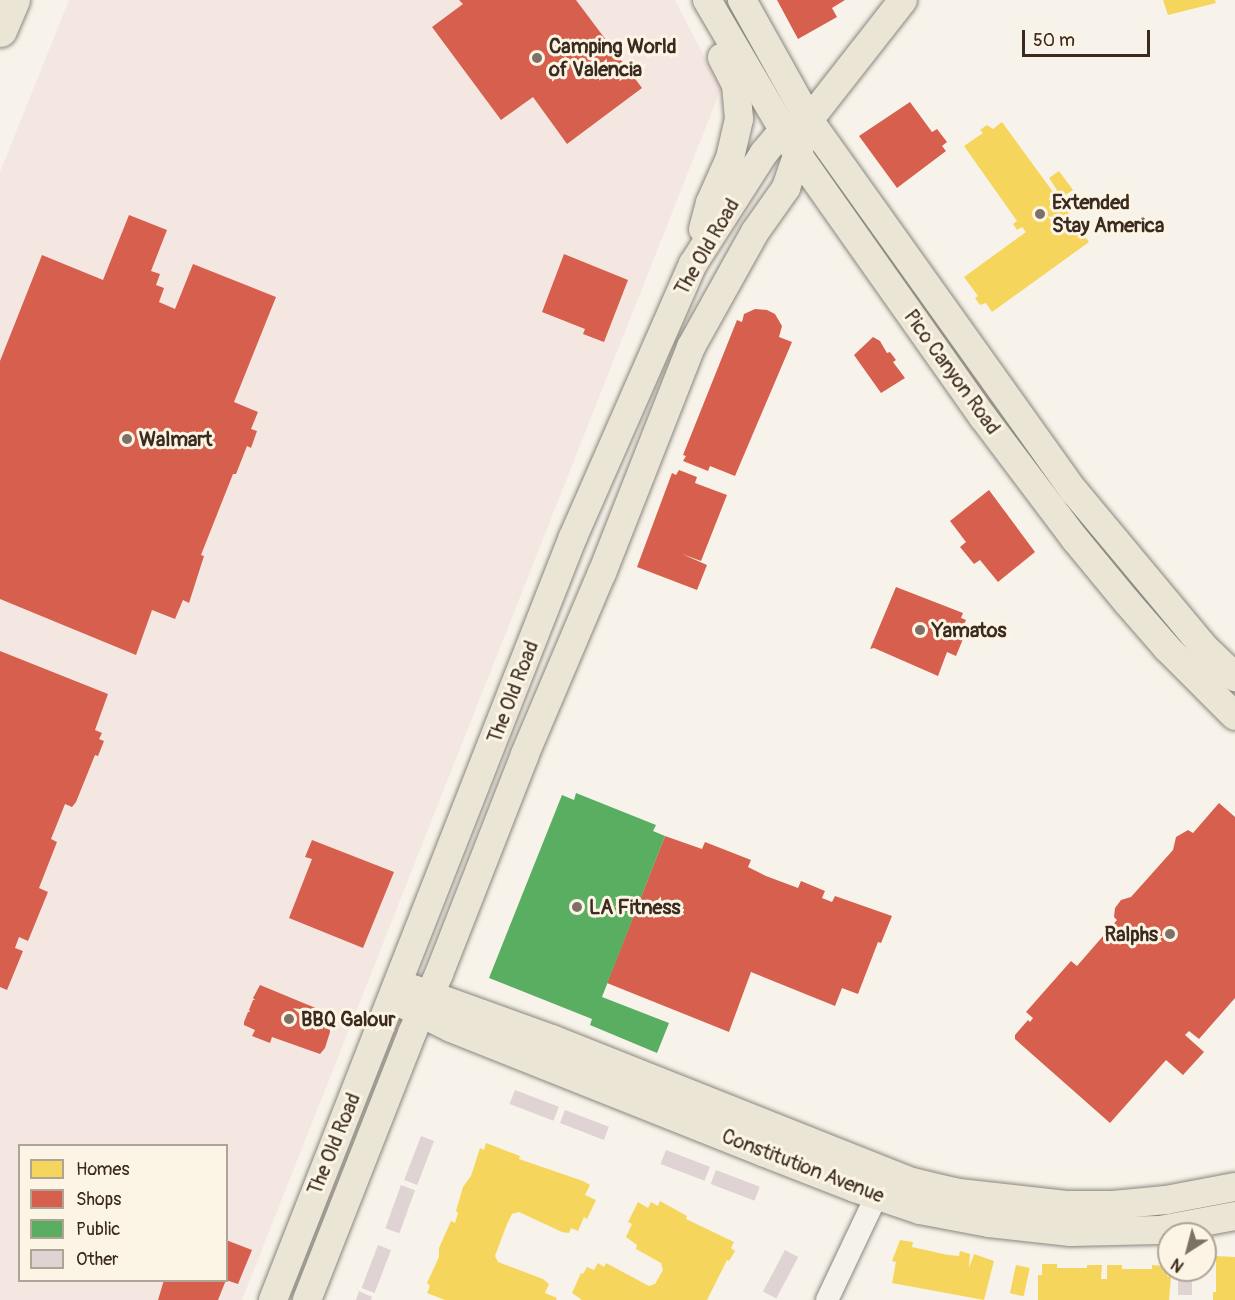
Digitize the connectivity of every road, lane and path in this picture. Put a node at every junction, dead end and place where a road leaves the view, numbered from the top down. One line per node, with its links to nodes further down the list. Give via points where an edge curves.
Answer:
1 (13, 0): 6 (highway)
2 (691, 0): 10 (main road, via 736,85 739,103 736,140 710,203)
3 (707, 0): 8 (main road, Pico Canyon Road)
4 (741, 0): 7 (main road, Pico Canyon Road)
5 (903, 0): 7 (main road, The Old Road)
6 (0, 30)
7 (809, 120): 8 (main road); 9 (main road, The Old Road); 11 (main road, Pico Canyon Road, via 1074,491 1205,648)
8 (783, 130): 9 (main road, Pico Canyon Road); 10 (main road, The Old Road)
9 (798, 155): 12 (main road, Pico Canyon Road, via 978,410 1075,539 1167,648); 14 (main road, The Old Road, via 786,188 755,232 691,347)
10 (693, 264): 13 (main road, The Old Road, via 573,537)
11 (1235, 677)
12 (1235, 716)
13 (396, 991): 14 (main road, Constitution Avenue); 18 (main road, The Old Road)
14 (425, 1004): 15 (main road, Constitution Avenue, via 552,1039); 19 (main road, The Old Road)
15 (882, 1185): 16 (main road, Constitution Avenue, via 1068,1205 1166,1200); 17 (main road, Constitution Avenue, via 920,1210 1071,1232 1160,1230); 20 (street)
16 (1235, 1187)
17 (1235, 1216)
18 (273, 1300)
19 (308, 1300)
20 (827, 1300)

